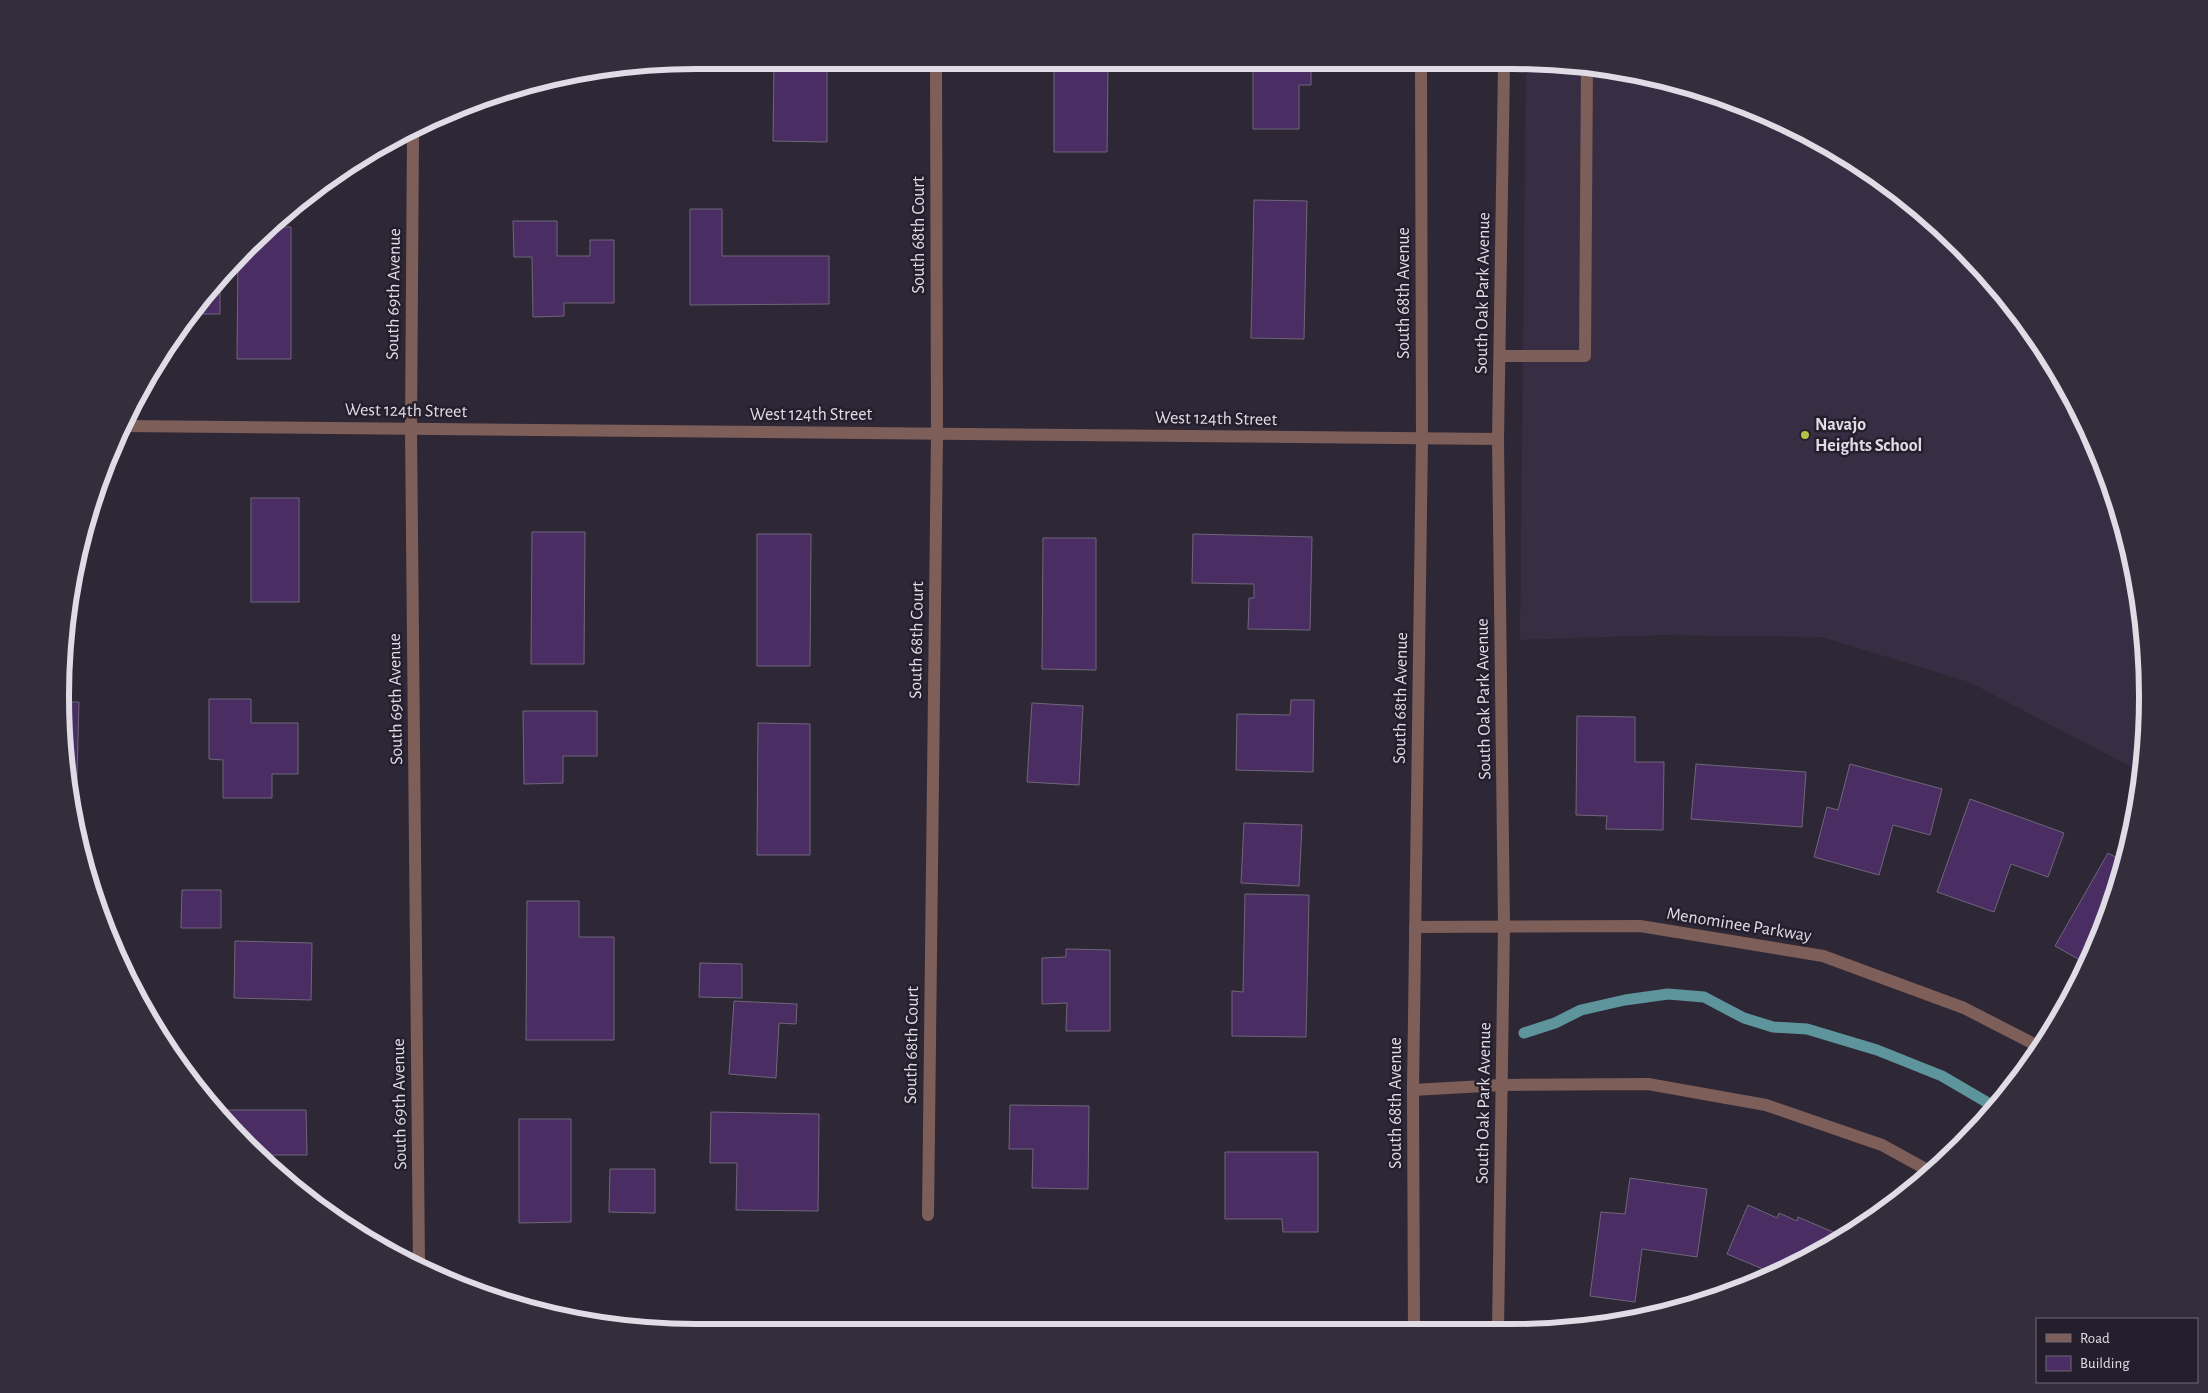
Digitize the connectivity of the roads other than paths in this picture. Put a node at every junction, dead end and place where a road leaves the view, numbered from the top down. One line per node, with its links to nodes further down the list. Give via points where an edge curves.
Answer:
1 (936, 69): 9 (street, South 68th Court)
2 (1421, 69): 10 (street, South 68th Avenue)
3 (1504, 69): 6 (street, South Oak Park Avenue)
4 (1587, 73): 6 (street, via 1585,356)
5 (413, 136): 8 (street, South 69th Avenue)
6 (1500, 356): 11 (street, South Oak Park Avenue)
7 (130, 426): 8 (street, West 124th Street)
8 (410, 429): 9 (street, West 124th Street); 19 (street, South 69th Avenue)
9 (937, 433): 10 (street, West 124th Street); 18 (street, South 68th Court)
10 (1422, 438): 11 (street, West 124th Street); 13 (street, South 68th Avenue)
11 (1498, 439): 12 (street, South Oak Park Avenue)
12 (1504, 926): 13 (street, Menominee Parkway); 14 (street, Menominee Parkway, via 1640,926 1823,956 1964,1008); 15 (street, South Oak Park Avenue)
13 (1415, 927): 16 (street, South 68th Avenue)
14 (2034, 1043)
15 (1502, 1085): 16 (street); 17 (street, via 1648,1084 1766,1105 1882,1145); 21 (street, South Oak Park Avenue)
16 (1412, 1090): 20 (street, South 68th Avenue)
17 (1925, 1168)
18 (928, 1215)
19 (419, 1260)
20 (1414, 1324)
21 (1498, 1324)

